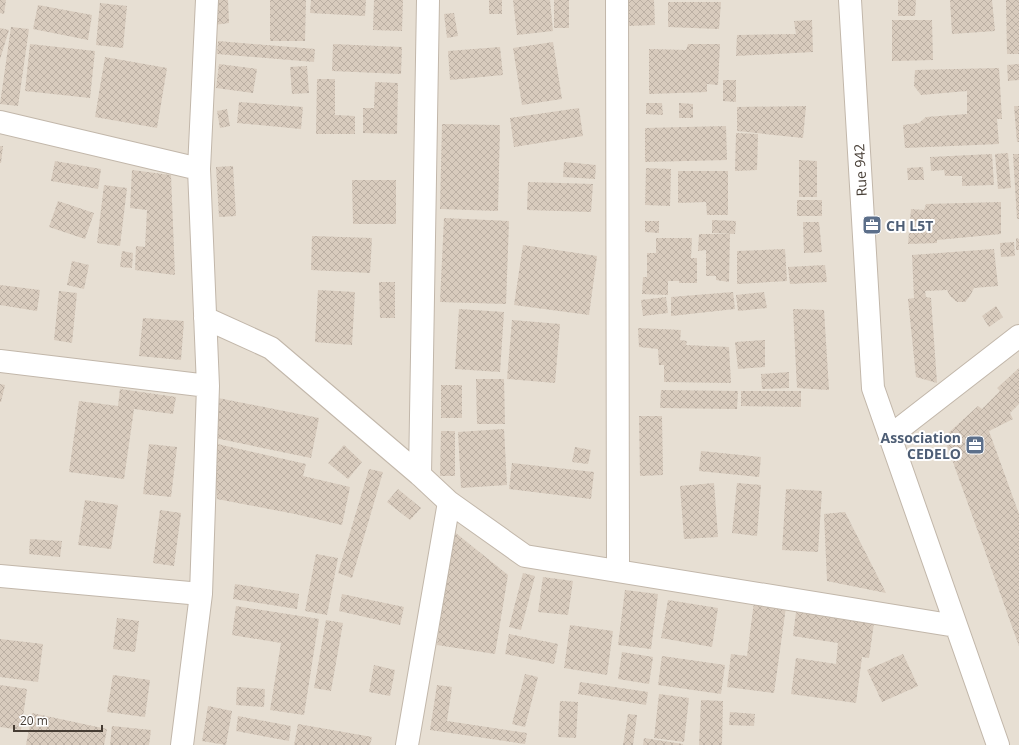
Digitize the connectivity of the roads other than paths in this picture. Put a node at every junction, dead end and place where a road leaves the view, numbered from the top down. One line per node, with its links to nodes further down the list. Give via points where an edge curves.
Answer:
1 (207, 0): 6 (street)
2 (428, 0): 12 (street)
3 (617, 0): 14 (street)
4 (850, 0): 11 (street, Rue 942, via 873,388)
5 (0, 122): 6 (street)
6 (199, 169): 7 (street)
7 (205, 318): 10 (street); 12 (street, via 271,348)
8 (1019, 336): 11 (street)
9 (0, 361): 10 (street)
10 (208, 386): 16 (street)
11 (890, 436): 17 (street, Rue 942)
12 (420, 475): 13 (street)
13 (449, 502): 14 (street, via 525,556); 19 (street)
14 (618, 570): 17 (street)
15 (0, 576): 16 (street)
16 (201, 594): 18 (street)
17 (956, 626): 20 (street, Rue 942)
18 (182, 745)
19 (407, 745)
20 (998, 745)

